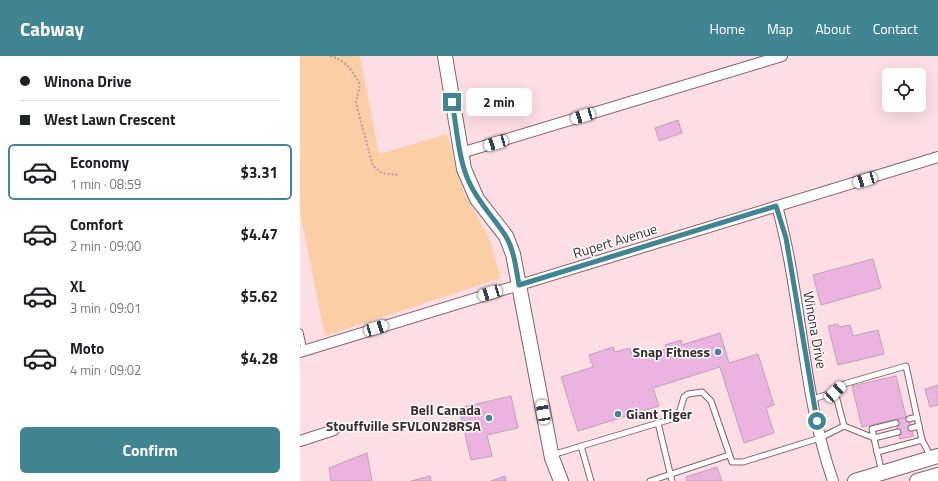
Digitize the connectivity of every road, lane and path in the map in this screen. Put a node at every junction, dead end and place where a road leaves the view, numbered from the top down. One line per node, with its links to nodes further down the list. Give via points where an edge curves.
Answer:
1 (330, 56): 6 (path, via 340,58 360,84 356,103 373,166 382,173)
2 (445, 56): 4 (street)
3 (782, 56): 4 (street)
4 (461, 153): 8 (street, via 464,169 477,199 506,236 514,254)
5 (938, 157): 7 (street, Rupert Avenue)
6 (399, 175)
7 (776, 206): 8 (street, Rupert Avenue); 12 (street, Winona Drive, via 786,238)
8 (519, 285): 10 (street, Rupert Avenue); 29 (street)
9 (300, 332): 10 (lane)
10 (302, 351)
11 (835, 392): 12 (lane); 13 (lane, via 844,384 906,366); 17 (lane)
12 (813, 399): 22 (street, Winona Drive)
13 (917, 417): 14 (lane); 18 (lane)
14 (909, 419)
15 (658, 423): 26 (lane); 28 (lane, via 678,417 684,397 702,392 711,401); 32 (lane)
16 (896, 423): 23 (lane, via 872,429)
17 (844, 426): 22 (lane); 23 (lane)
18 (919, 426): 19 (lane); 24 (lane)
19 (911, 428)
20 (334, 430): 25 (street)
21 (898, 432): 23 (lane)
22 (820, 438): 28 (lane, via 743,462 732,462); 38 (street, Winona Drive)
23 (874, 438): 27 (lane)
24 (922, 440): 27 (lane); 30 (lane)
25 (300, 441)
26 (581, 446): 29 (lane); 35 (lane)
27 (878, 452): 31 (lane)
28 (729, 454): 32 (lane)
29 (551, 455): 34 (street)
30 (934, 457): 31 (street)
31 (882, 473): 39 (street)
32 (670, 475): 36 (lane); 37 (lane)
33 (938, 475): 40 (street)
34 (561, 481)
35 (591, 481)
36 (650, 481)
37 (672, 481)
38 (833, 481)
39 (854, 481)
40 (917, 481)

